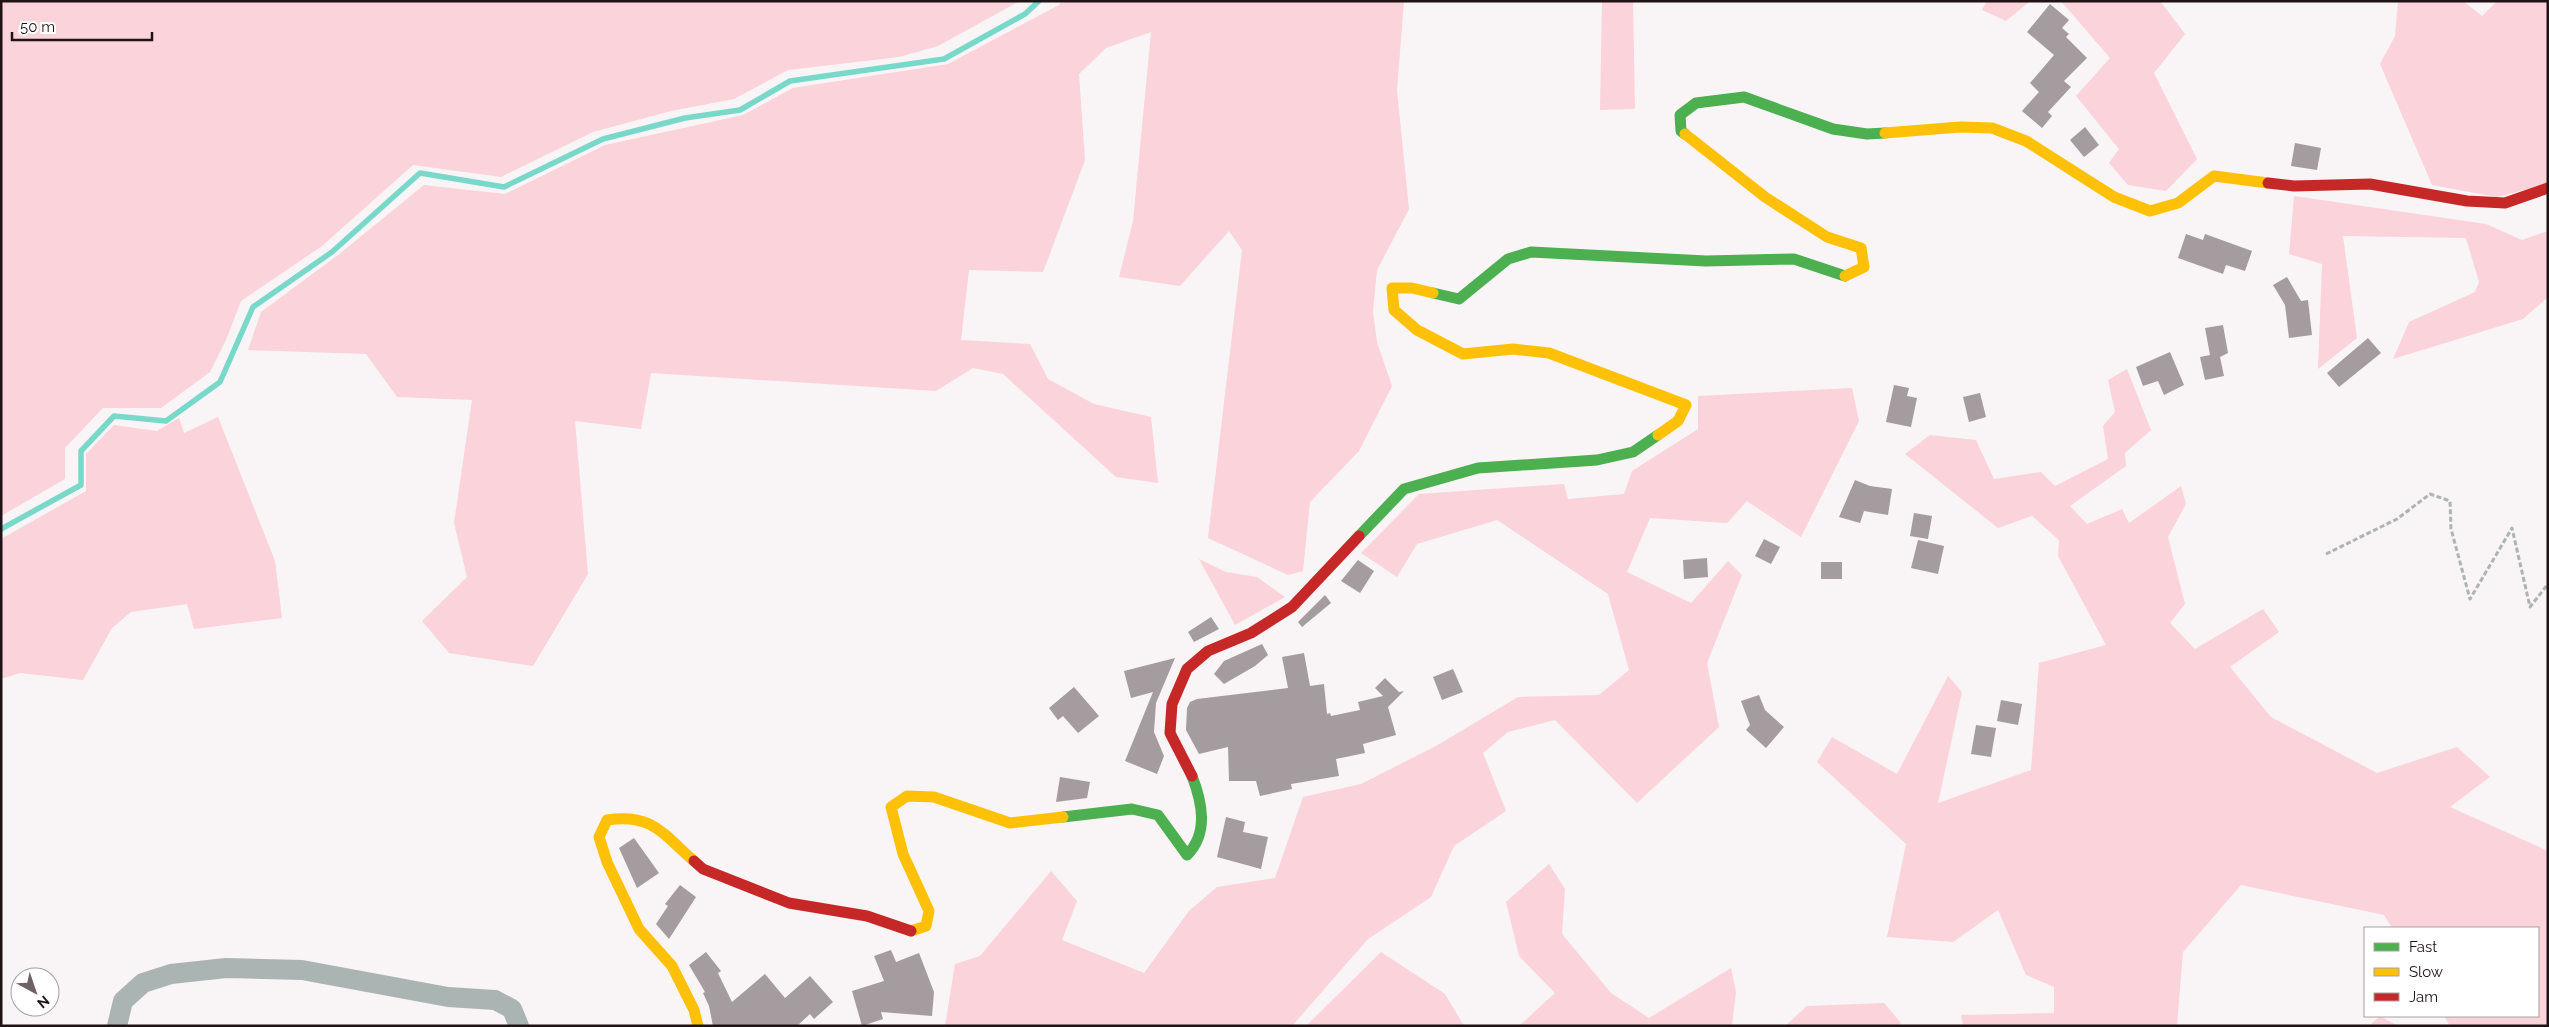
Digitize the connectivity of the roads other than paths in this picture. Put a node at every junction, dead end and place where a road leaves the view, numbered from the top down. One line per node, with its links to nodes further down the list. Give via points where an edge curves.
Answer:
1 (2548, 188): 4 (street, via 2505,203 2467,201 2370,184 2294,186 2214,176 2178,203 2150,211 2114,197 2026,141 1992,128 1960,127 1867,134 1833,129 1744,97 1696,103 1680,114 1681,131 1765,197 1826,237 1861,248 1864,267 1845,276 1794,259 1706,261 1531,252 1508,258 1459,299 1412,288 1392,288 1394,310 1417,330 1462,354 1513,349 1549,353 1686,405 1678,421 1633,452 1597,460 1478,468 1404,489 1292,608 1251,633 1208,651 1187,669 1172,704 1170,733 1193,777 1203,814 1197,845 1187,855 1158,815 1132,809 1010,823 934,797 907,796 891,807 903,854 929,911 926,926 910,931 867,916 789,903 703,869 652,824 626,817 607,820 599,837 607,862 639,929 672,966 694,1010)
2 (117, 1026): 3 (street, via 123,1001 143,983 171,974 226,968 302,970 448,997 495,1000 512,1009)
3 (520, 1026)
4 (698, 1026)

